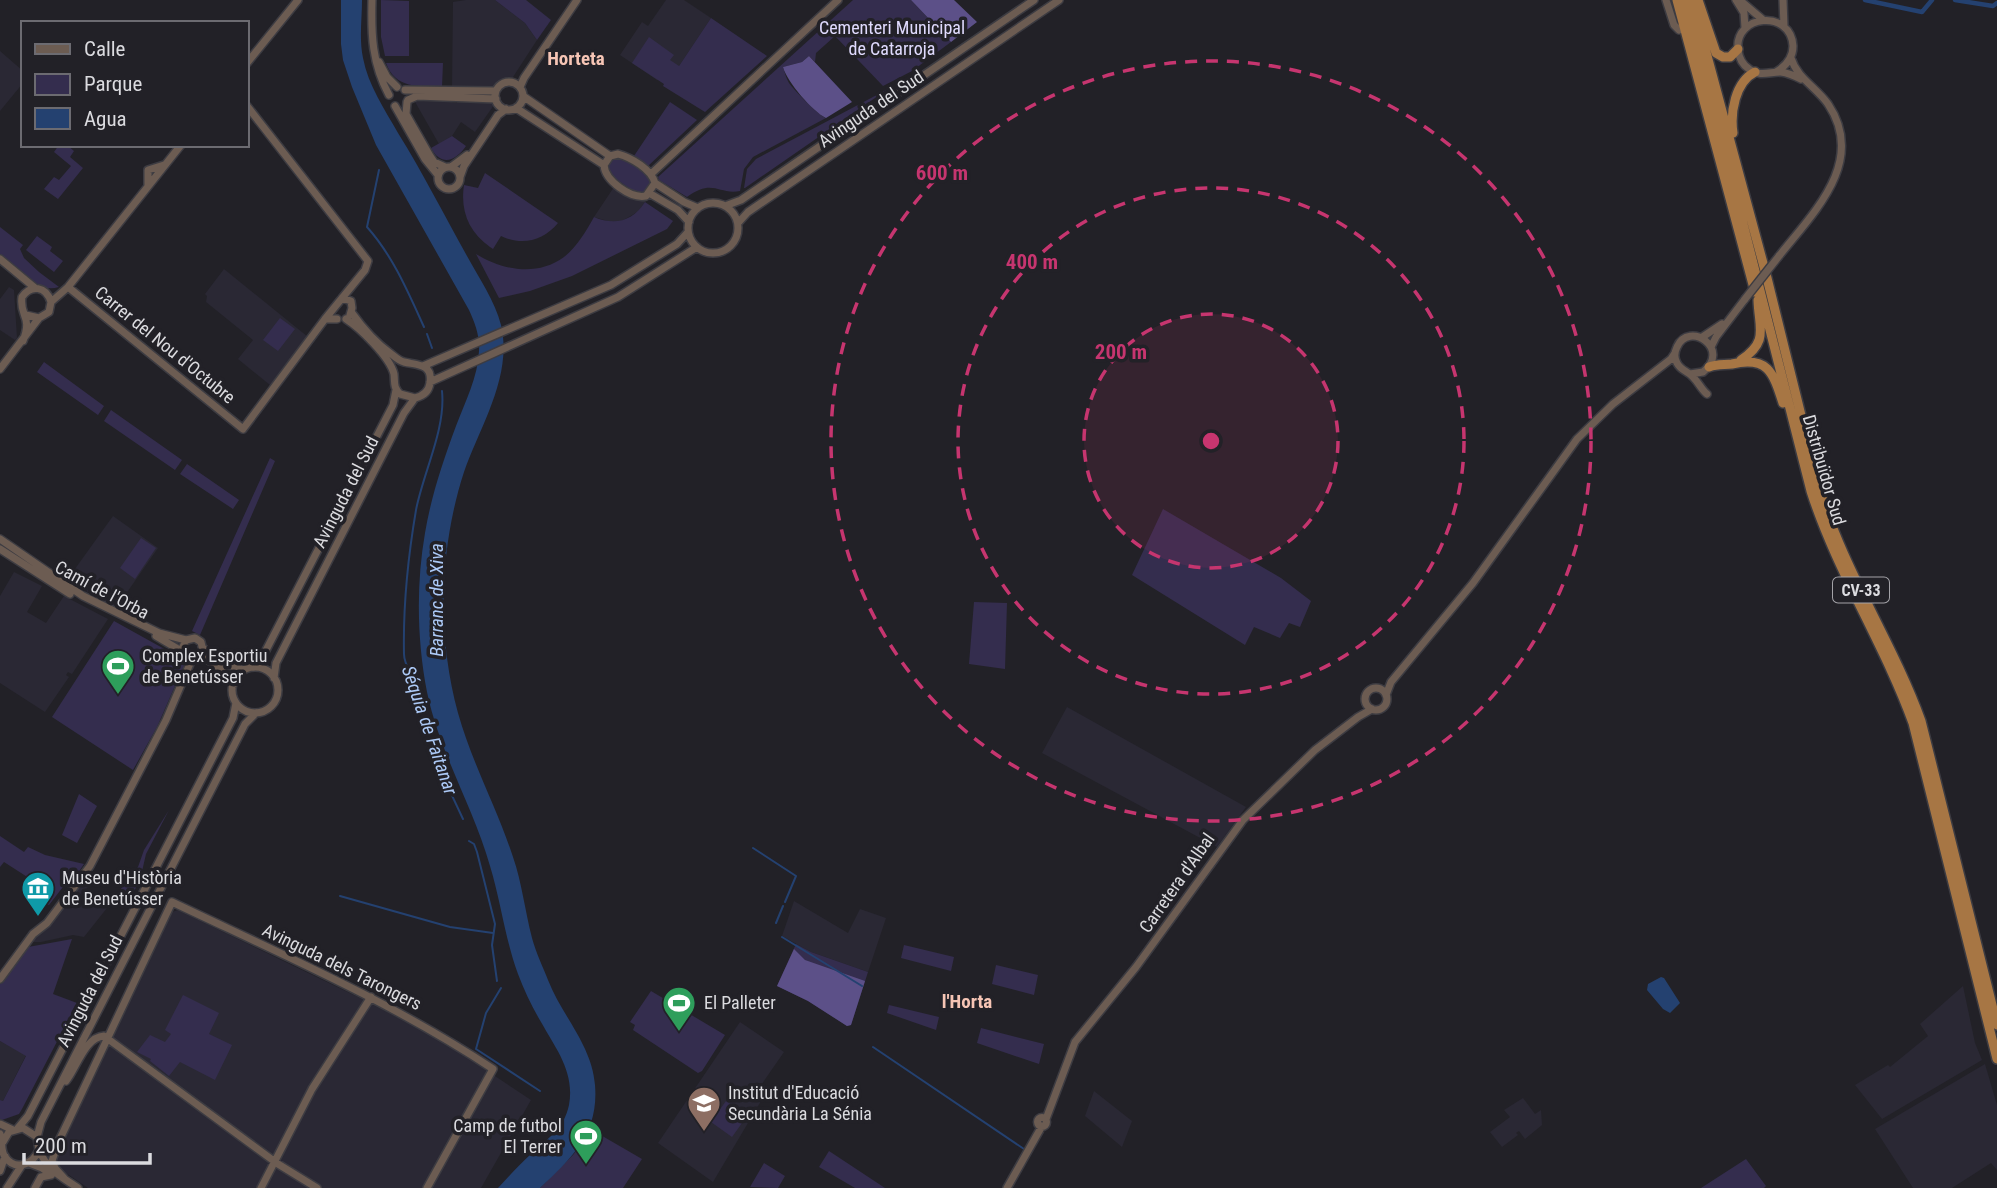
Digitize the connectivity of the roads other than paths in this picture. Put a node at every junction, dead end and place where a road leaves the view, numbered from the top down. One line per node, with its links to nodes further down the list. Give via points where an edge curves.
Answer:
1 (298, 0): 20 (street)
2 (374, 0): 24 (street, via 379,60 387,77); 26 (street, via 371,43)
3 (574, 0): 25 (street)
4 (838, 0): 38 (street)
5 (1034, 0): 43 (street, Avinguda del Sud, via 741,200)
6 (1059, 0): 46 (street, Avinguda del Sud)
7 (1668, 0): 17 (street)
8 (1676, 0): 32 (highway)
9 (1683, 0): 83 (highway, Distribuïdor Sud / CV-33, via 1811,491)
10 (1692, 0): 34 (highway, Distribuïdor Sud / CV-33)
11 (1699, 0): 18 (highway, via 1716,53 1730,57)
12 (1737, 0): 14 (street); 16 (street)
13 (1781, 0): 14 (street, via 1779,10); 15 (street)
14 (1765, 20): 15 (street); 16 (street)
15 (1784, 27): 19 (street, via 1792,42)
16 (1745, 28): 18 (street)
17 (1679, 30): 32 (highway)
18 (1738, 49): 21 (street, via 1745,65)
19 (1791, 58): 22 (street); 23 (street)
20 (248, 63)
21 (1755, 72): 22 (street); 34 (highway, via 1746,78 1735,102)
22 (1776, 72): 23 (street)
23 (1808, 82): 61 (street, bridge, via 1834,113 1840,137 1840,158 1830,189)
24 (401, 88): 26 (street, via 392,89); 27 (street); 28 (street)
25 (519, 89): 28 (street, via 503,83); 31 (street, via 521,104); 35 (street)
26 (389, 95): 29 (street)
27 (407, 101): 28 (street, via 417,96); 29 (street); 37 (street, via 406,114 430,156)
28 (499, 101): 31 (street); 37 (street, via 464,158); 40 (street, via 496,119)
29 (395, 106): 39 (street)
30 (248, 107): 55 (street, via 367,258 368,264)
31 (516, 108): 36 (street)
32 (1710, 122): 56 (highway)
33 (179, 147): 50 (street)
34 (1734, 152): 102 (highway, Distribuïdor Sud / CV-33, via 1828,518 1921,721)
35 (610, 156): 36 (street); 38 (street, via 626,156)
36 (604, 166): 42 (street, via 608,177 631,193 640,197)
37 (448, 167): 39 (street); 40 (street)
38 (651, 174): 41 (street)
39 (438, 175): 40 (street, via 440,185 449,189)
40 (460, 177)
41 (655, 183): 42 (street); 44 (street)
42 (649, 193): 45 (street)
43 (725, 206): 44 (street, via 711,203); 46 (street)
44 (698, 208): 45 (street)
45 (689, 222): 47 (street)
46 (738, 223): 48 (street, via 735,240 723,251 709,253)
47 (688, 232): 48 (street); 71 (street, via 677,244 611,285)
48 (697, 247): 78 (street, via 618,297)
49 (0, 262): 52 (street); 54 (street, via 18,279)
50 (74, 278): 51 (street); 53 (street, via 60,289)
51 (68, 287): 57 (street); 63 (street, Carrer del Nou d'Octubre, via 243,429)
52 (35, 288): 53 (street); 54 (street)
53 (46, 292): 57 (street)
54 (24, 294): 59 (street, via 21,307)
55 (346, 298): 58 (street); 60 (street, via 352,304)
56 (1758, 300): 70 (highway, via 1759,341); 81 (highway)
57 (51, 302): 62 (street, via 48,312)
58 (332, 310): 63 (street); 64 (street)
59 (26, 315): 62 (street); 66 (street)
60 (349, 316): 64 (street); 69 (street, via 387,352); 77 (street, via 384,355)
61 (1730, 317): 65 (street); 67 (street)
62 (39, 318): 66 (street)
63 (326, 319): 64 (street)
64 (337, 319)
65 (1701, 338): 67 (street); 68 (street, via 1685,338)
66 (23, 341): 74 (street)
67 (1712, 351): 70 (highway); 75 (street)
68 (1675, 353): 72 (street); 73 (street)
69 (406, 363): 71 (street); 77 (street)
70 (1732, 363): 75 (highway); 81 (highway, via 1753,361 1771,373)
71 (423, 366): 78 (street)
72 (1658, 367): 73 (street); 91 (street, via 1577,439 1473,583)
73 (1679, 367): 76 (street)
74 (0, 369)
75 (1706, 369): 76 (street); 76 (street, via 1701,383 1707,394)
76 (1690, 374)
77 (394, 375): 79 (street)
78 (430, 382): 80 (street, via 426,392)
79 (396, 390): 80 (street); 88 (street, Avinguda del Sud, via 393,405 264,656)
80 (415, 398): 90 (street, Avinguda del Sud, via 276,663)
81 (1788, 417): 83 (highway, via 1817,522)
82 (4, 547): 84 (street, via 83,596 159,633); 86 (street, Camí de l'Orba, via 74,596)
83 (1868, 623): 104 (highway, Distribuïdor Sud / CV-33, via 1913,723)
84 (186, 640): 85 (street, via 198,640); 86 (street)
85 (203, 648): 87 (street); 89 (street, via 226,666)
86 (183, 652): 87 (street)
87 (195, 658): 92 (street, via 212,662); 100 (street, via 90,866)
88 (254, 667): 89 (street); 90 (street)
89 (243, 670): 92 (street)
90 (274, 678): 98 (street, via 275,700)
91 (1391, 682): 93 (street); 94 (street)
92 (233, 685): 95 (street)
93 (1380, 688): 94 (street); 96 (street, via 1369,690)
94 (1386, 695): 97 (street, via 1383,708)
95 (236, 703): 98 (street); 107 (street, Avinguda del Sud, via 233,718 28,1116)
96 (1365, 703): 97 (street); 99 (street, Carretera d'Albal)
97 (1373, 709): 99 (street, Carretera d'Albal)
98 (256, 713): 105 (street, Avinguda del Sud, via 245,724)
99 (1358, 716): 124 (street, Carretera d'Albal, via 1315,750 1243,820 1075,1042 1042,1124)
100 (0, 979)
101 (371, 997): 103 (street, Avinguda dels Tarongers, via 172,901); 112 (street, via 312,1089); 123 (street, Avinguda dels Tarongers, via 493,1069)
102 (1997, 1024)
103 (106, 1041): 105 (street, via 95,1038); 112 (street); 116 (street, via 52,1161)
104 (1997, 1059)
105 (57, 1091): 109 (street, Avinguda del Sud)
106 (0, 1124): 107 (street)
107 (16, 1129): 108 (street); 109 (street, via 29,1130)
108 (1, 1138): 111 (street)
109 (37, 1138): 110 (street)
110 (39, 1150): 113 (street); 116 (street, via 47,1165)
111 (5, 1156): 113 (street, via 12,1163); 114 (street)
112 (274, 1161): 121 (street); 122 (street)
113 (25, 1164): 115 (street); 118 (street)
114 (0, 1171)
115 (51, 1175): 117 (street, via 45,1175); 119 (street)
116 (64, 1178): 120 (street)
117 (36, 1186)
118 (8, 1188)
119 (70, 1188)
120 (78, 1188)
121 (261, 1188)
122 (317, 1188)
123 (427, 1188)
124 (1007, 1188)

